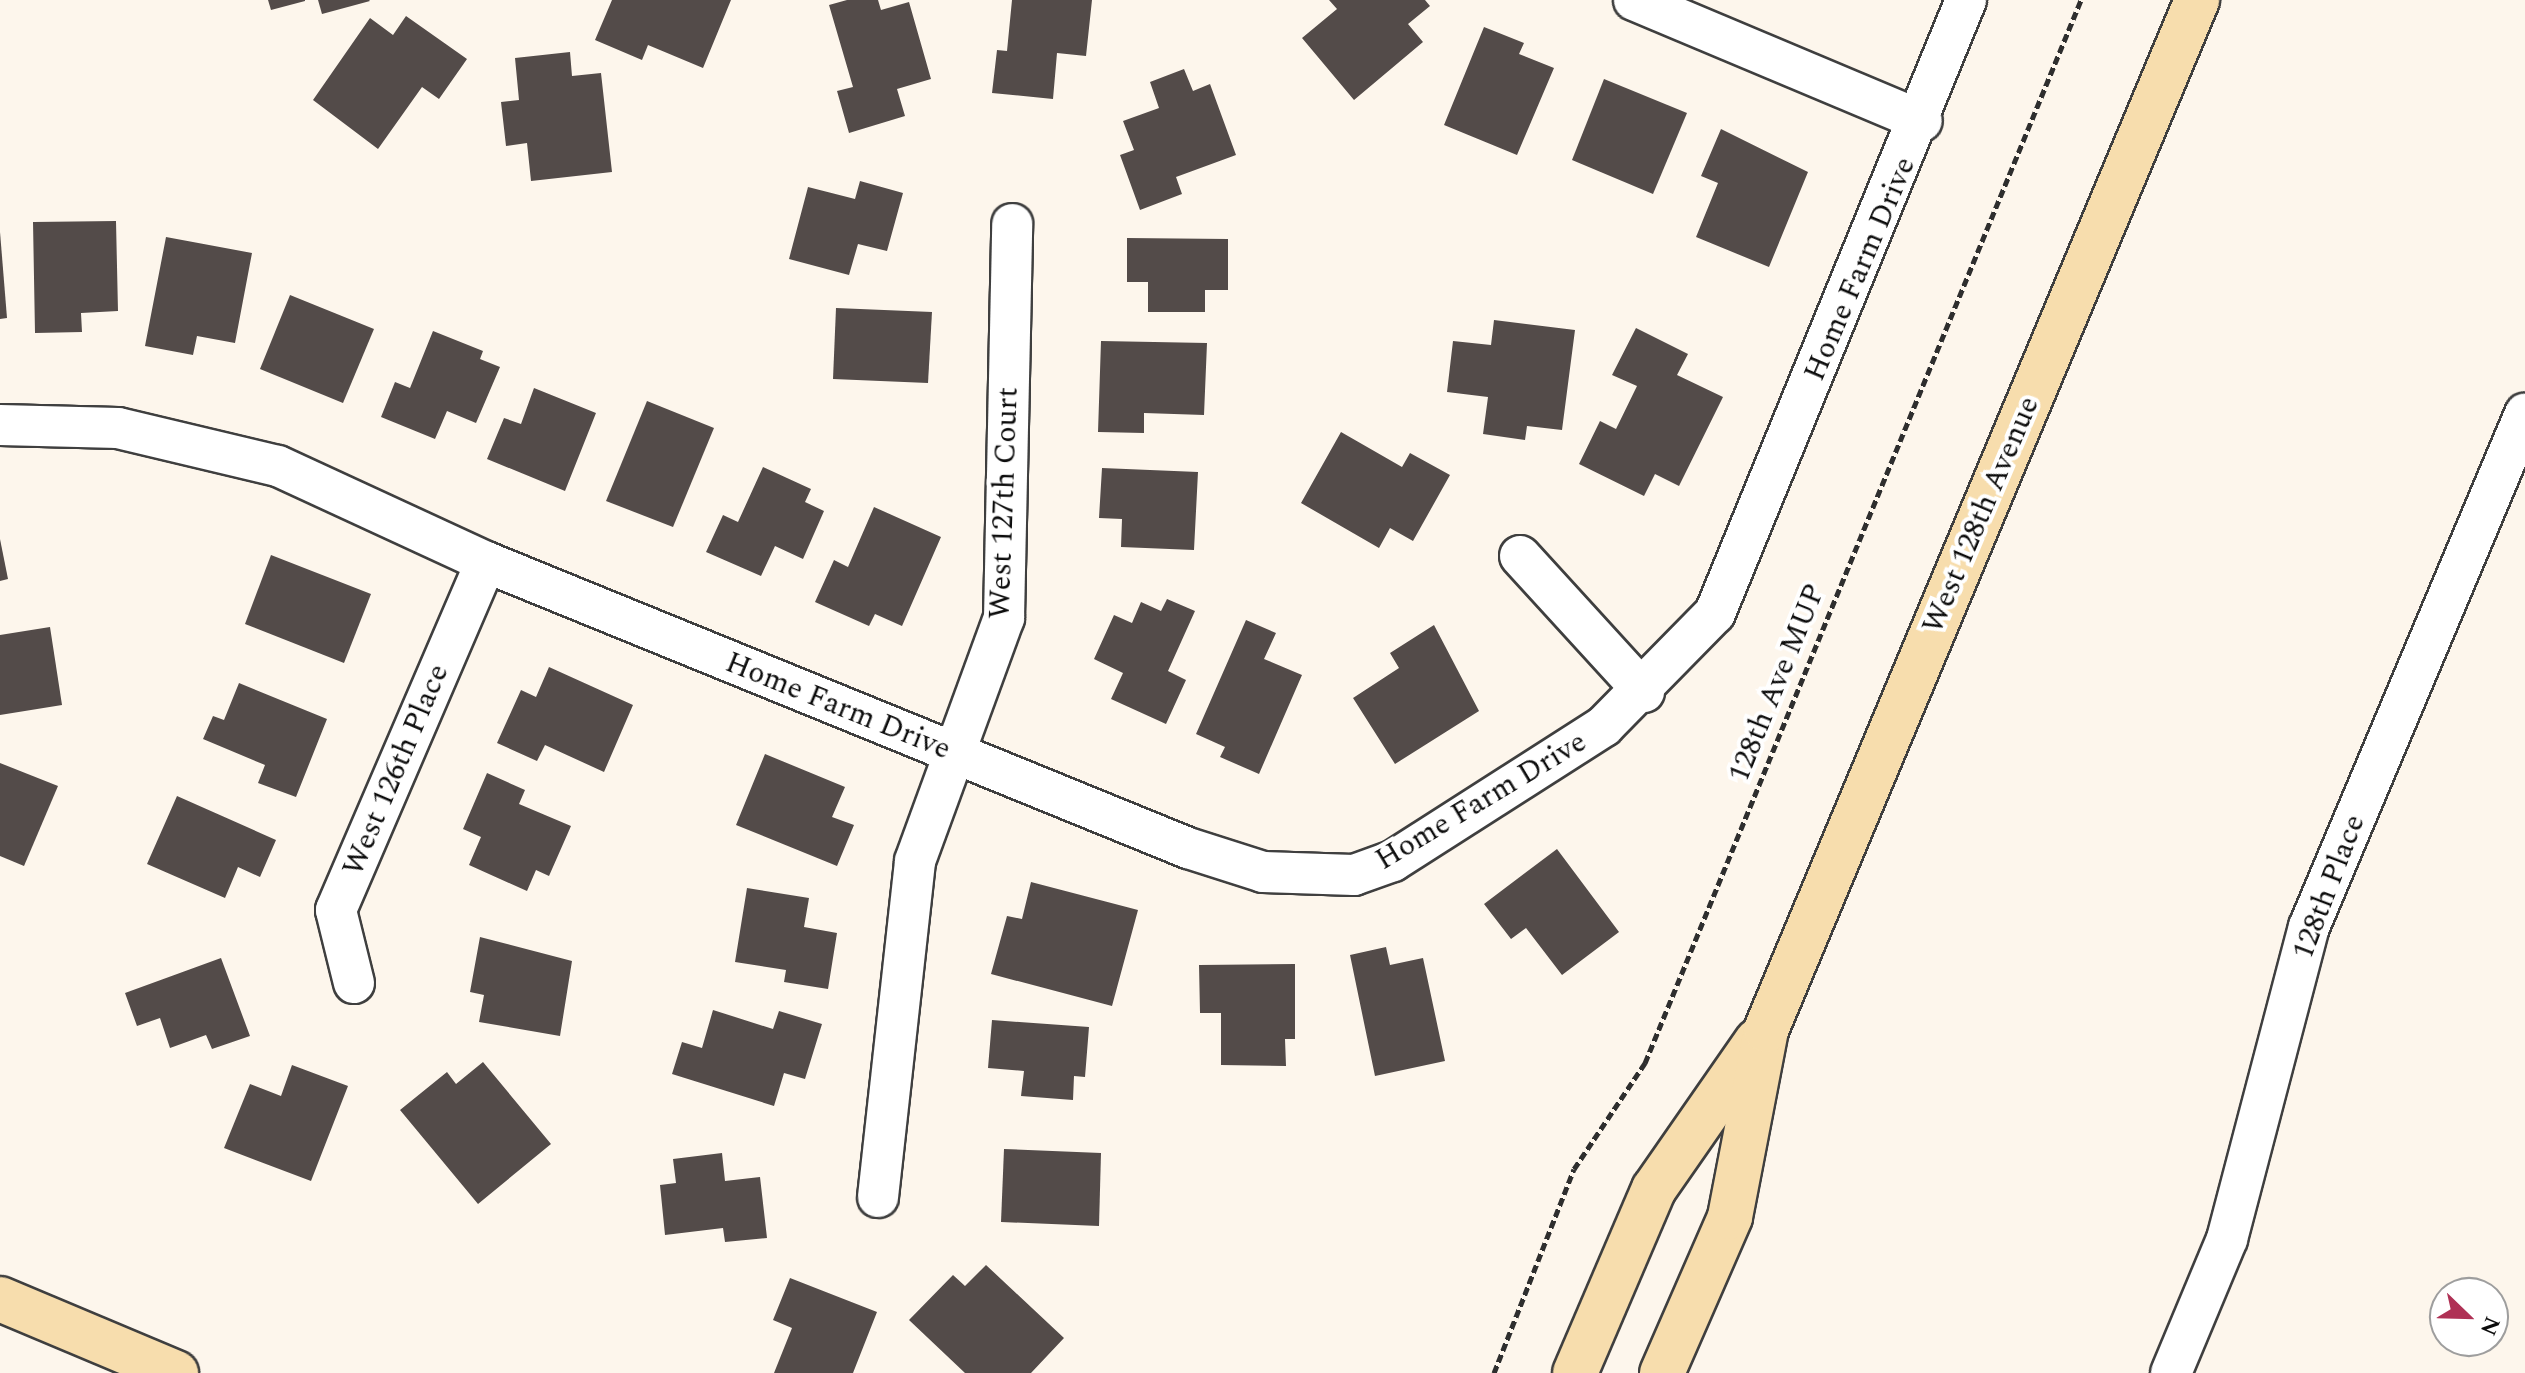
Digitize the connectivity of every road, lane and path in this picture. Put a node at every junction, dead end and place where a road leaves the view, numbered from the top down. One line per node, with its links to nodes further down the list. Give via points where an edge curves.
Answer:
1 (1634, 0): 5 (street)
2 (1966, 0): 5 (street, Home Farm Drive)
3 (2081, 0): 18 (path, 128th Ave MUP, via 1645,1063 1574,1169)
4 (2197, 0): 14 (main road, West 128th Avenue)
5 (1922, 121): 11 (street, Home Farm Drive, via 1715,613)
6 (1012, 224): 12 (street, West 127th Court, via 1004,618)
7 (2525, 414): 21 (street, 128th Place, via 2309,927 2227,1239)
8 (0, 425): 10 (street, Home Farm Drive, via 118,428 278,466)
9 (1520, 556): 11 (street)
10 (486, 562): 12 (street, Home Farm Drive); 13 (street, West 126th Place, via 336,910)
11 (1644, 692): 12 (street, Home Farm Drive, via 1604,726 1393,861 1354,875 1263,872 1227,862)
12 (958, 755): 15 (street, West 127th Court, via 915,861)
13 (354, 983)
14 (1766, 1030): 19 (main road, West 128th Avenue, via 1654,1189); 20 (main road, West 128th Avenue, via 1730,1217)
15 (878, 1197)
16 (0, 1299): 17 (main road)
17 (176, 1373)
18 (1494, 1373)
19 (1575, 1373)
20 (1662, 1373)
21 (2171, 1373)

